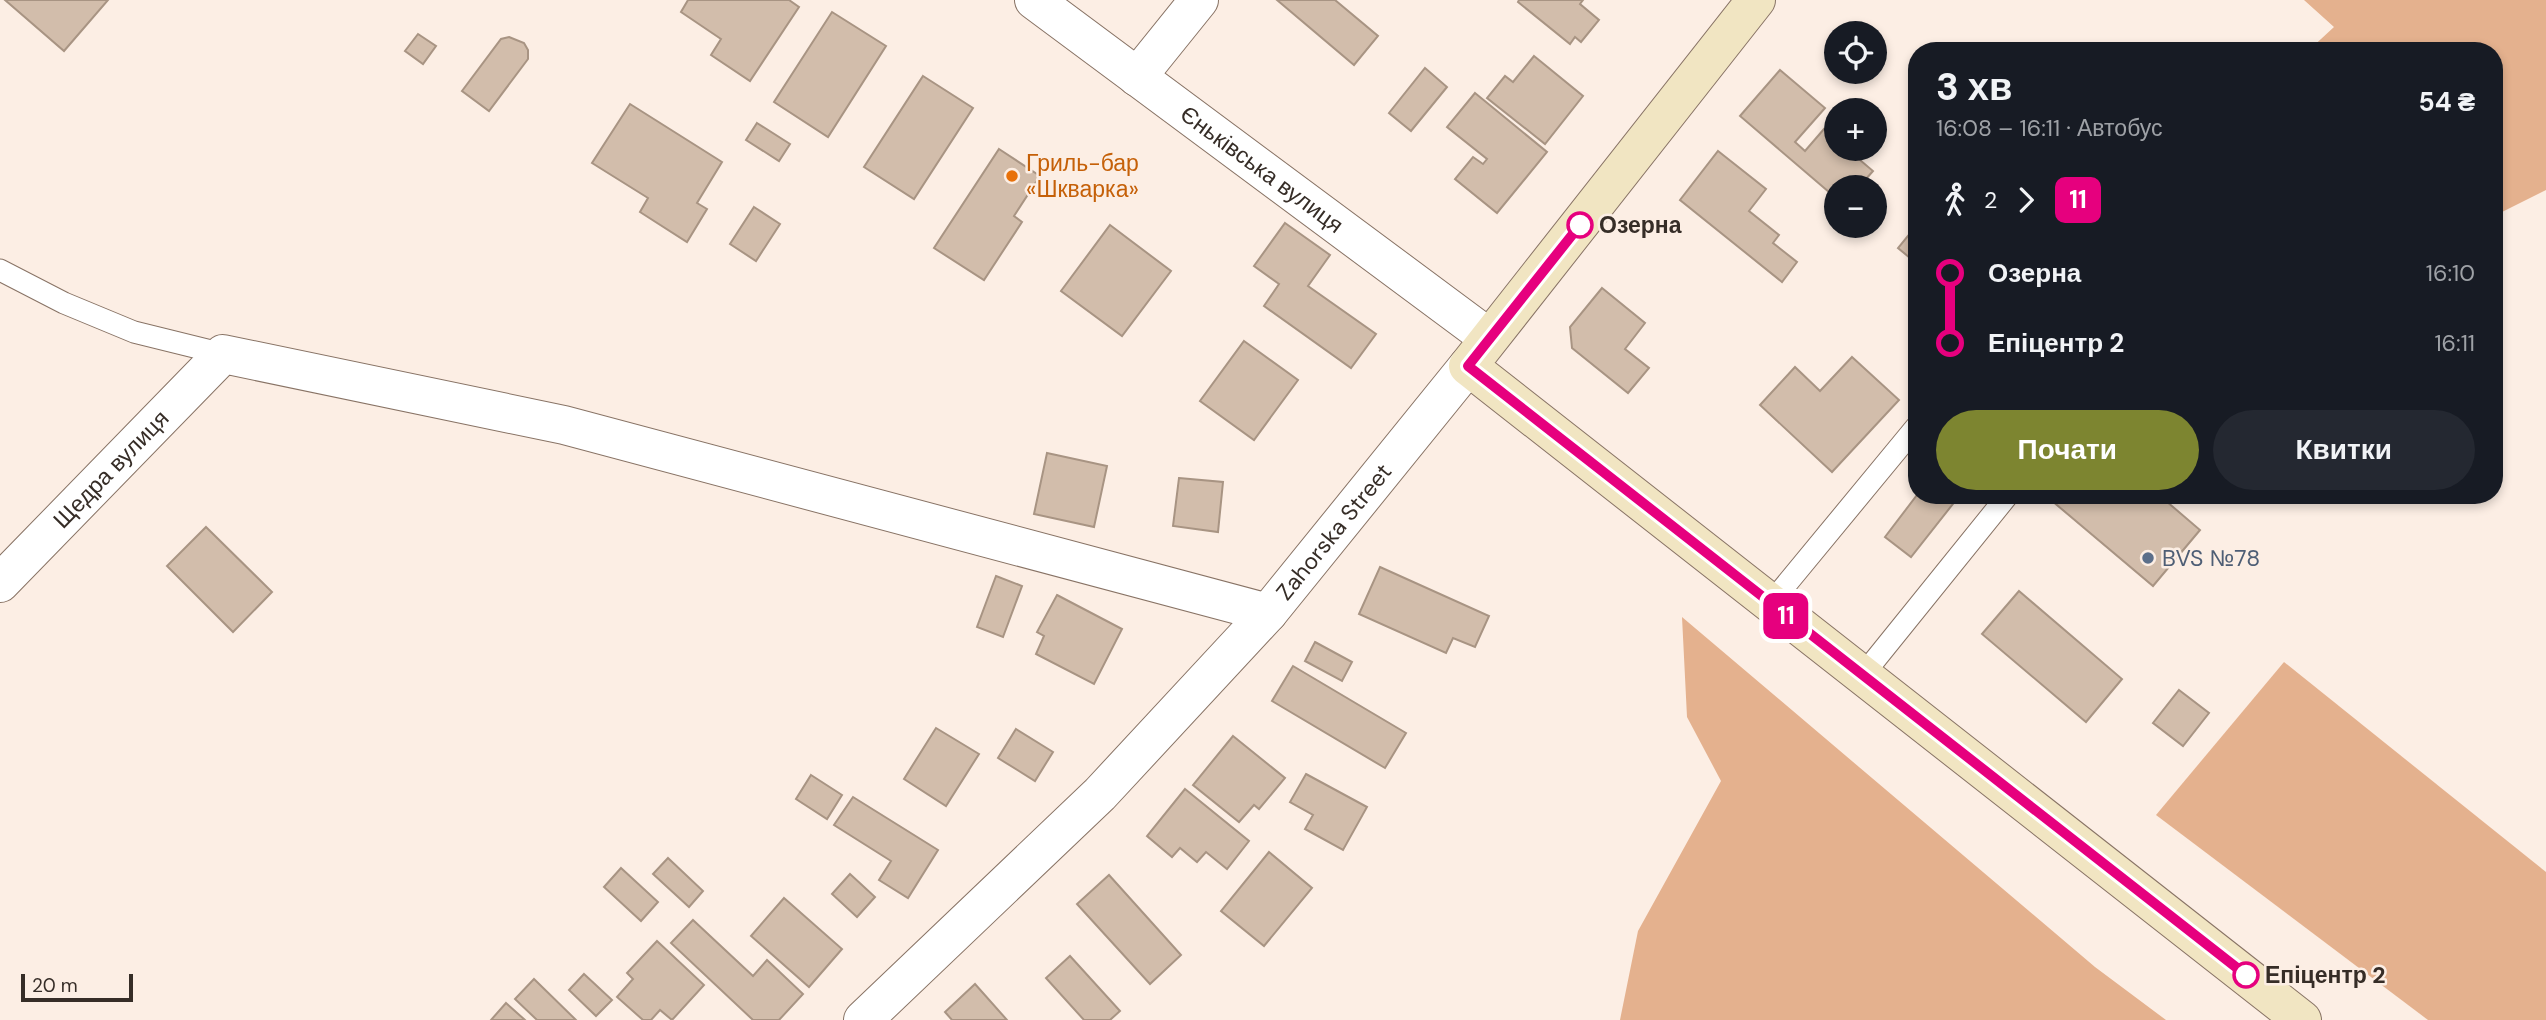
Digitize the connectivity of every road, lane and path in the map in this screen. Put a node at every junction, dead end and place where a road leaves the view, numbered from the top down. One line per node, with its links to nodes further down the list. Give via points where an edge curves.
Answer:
1 (1034, 0): 4 (street, Єньківська вулиця)
2 (1199, 0): 4 (street)
3 (1756, 0): 6 (street, Zahorska Street)
4 (1137, 77): 6 (street, Єньківська вулиця)
5 (0, 270): 7 (lane, via 134,332)
6 (1478, 352): 11 (street); 12 (street, Zahorska Street)
7 (223, 354): 10 (street, Щедра вулиця); 12 (street, via 564,425)
8 (1908, 437): 11 (lane)
9 (2001, 504): 13 (lane)
10 (0, 583)
11 (1770, 604): 13 (street)
12 (1268, 613): 14 (street, Zahorska Street, via 1100,794)
13 (1862, 676): 15 (street)
14 (863, 1020)
15 (2302, 1020)

